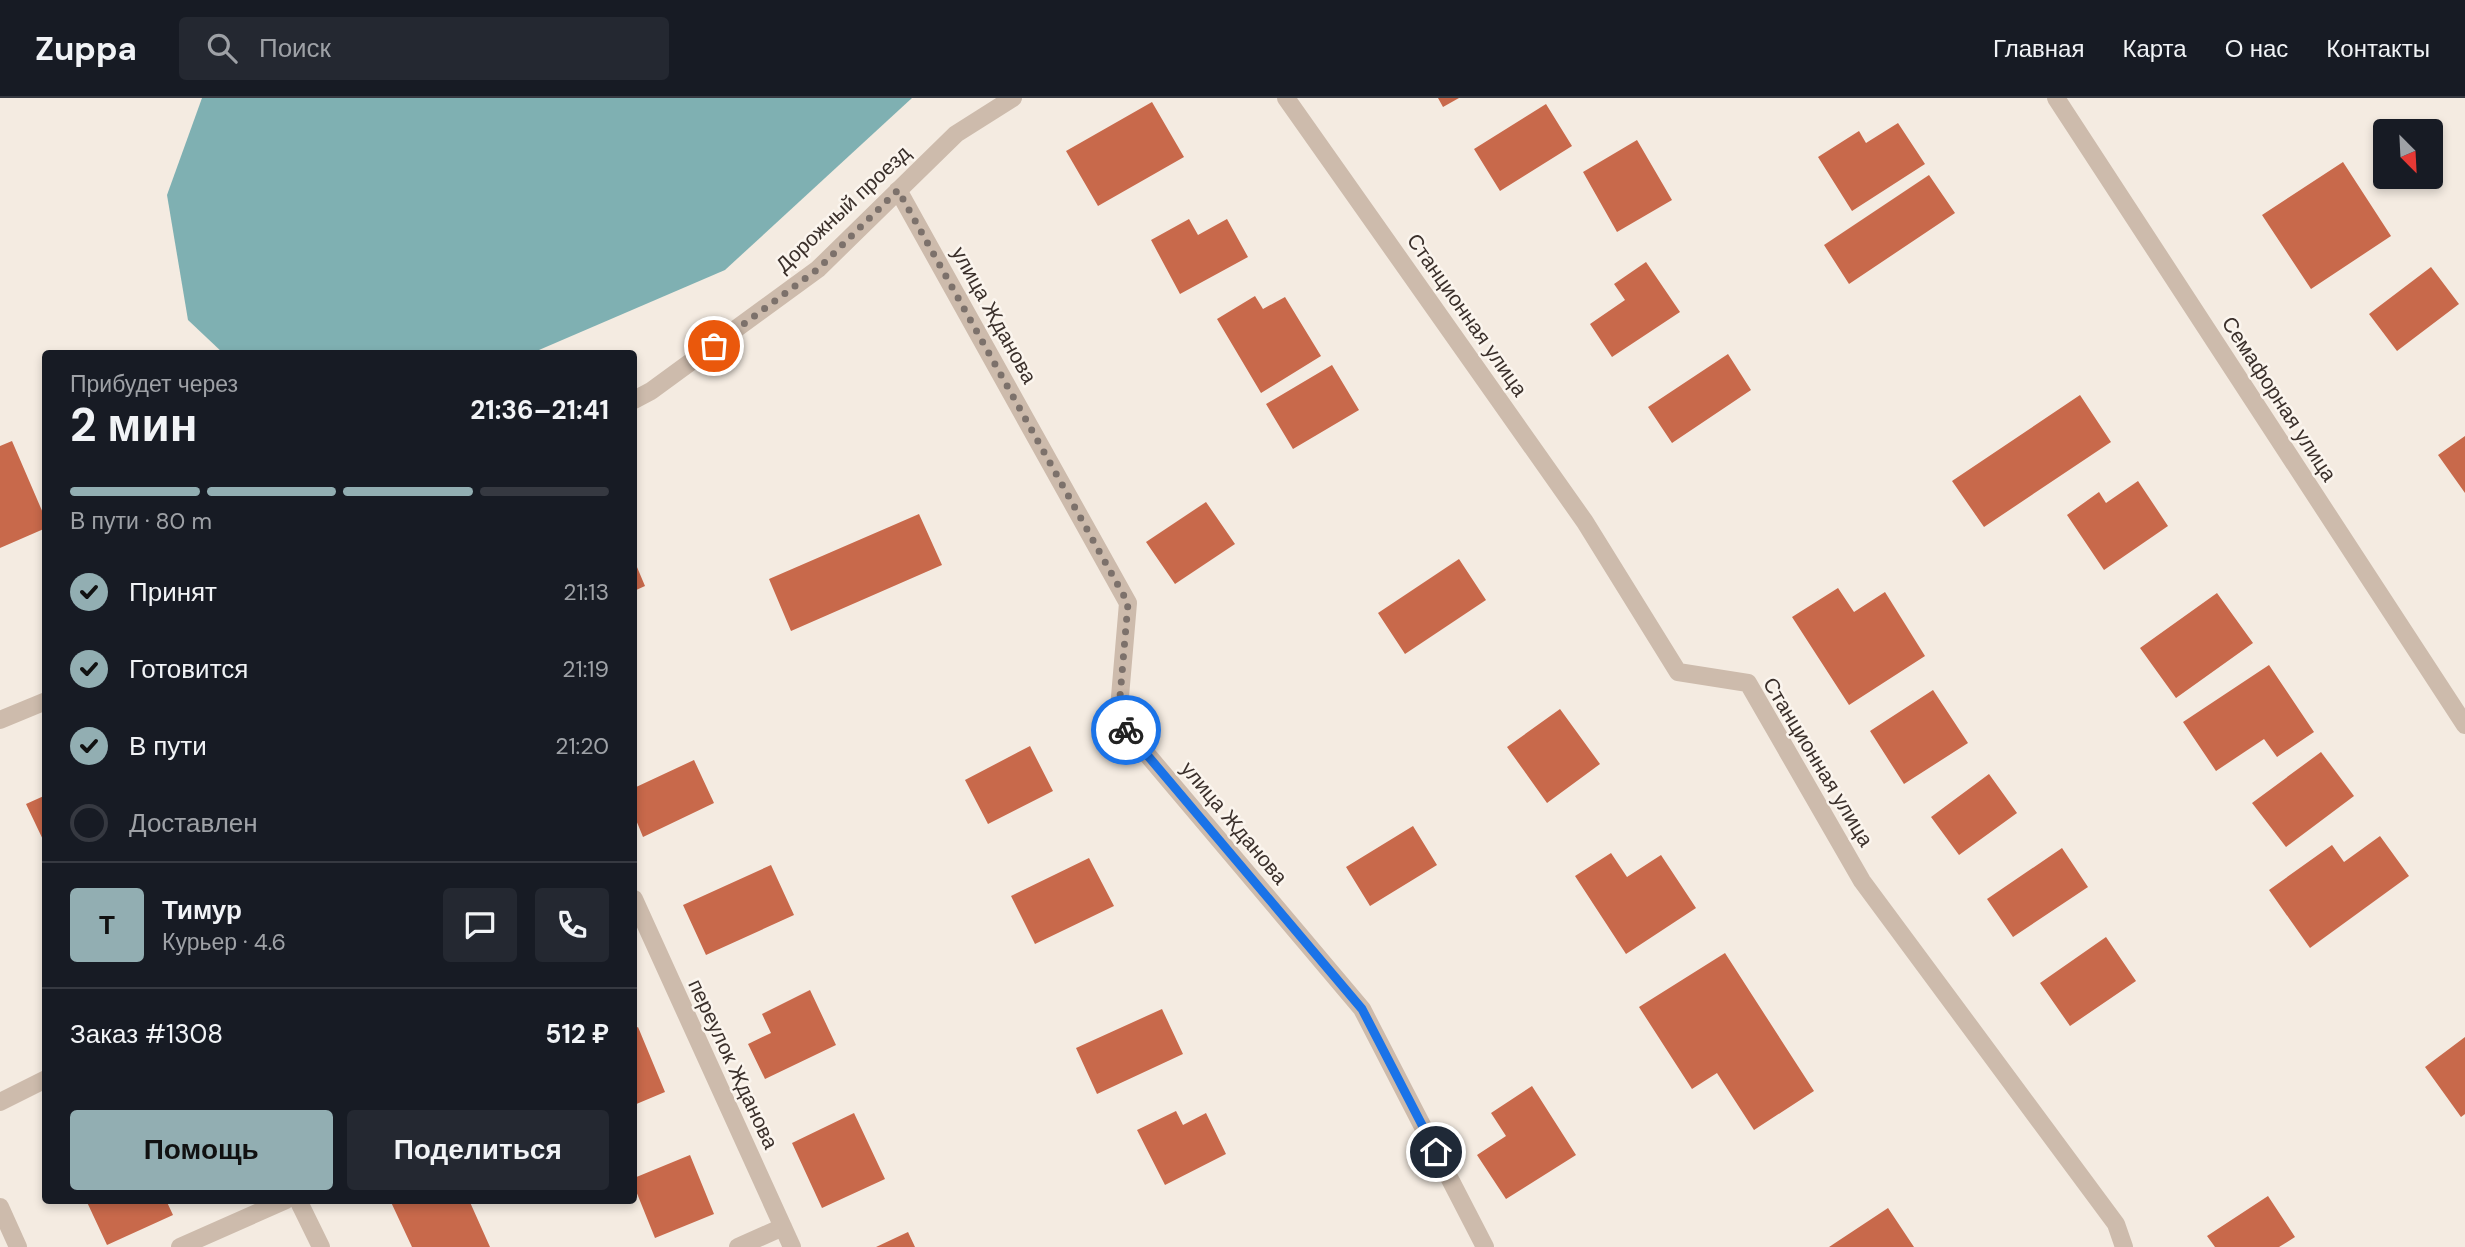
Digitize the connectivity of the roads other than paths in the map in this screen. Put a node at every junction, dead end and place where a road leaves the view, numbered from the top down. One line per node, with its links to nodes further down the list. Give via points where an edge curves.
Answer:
1 (1013, 98): 4 (street, Дорожный проезд, via 956,134)
2 (1286, 98): 22 (street, Станционная улица, via 1585,522 1678,672 1748,683 1862,881 2116,1224)
3 (2056, 98): 8 (street, Семафорная улица)
4 (898, 190): 5 (street, Дорожный проезд, via 818,269); 21 (street, улица Жданова, via 1128,603 1118,720 1362,1009)
5 (637, 398)
6 (42, 703): 7 (street)
7 (0, 720)
8 (2465, 725)
9 (637, 906): 15 (street, переулок Жданова)
10 (42, 1081): 11 (street)
11 (0, 1102)
12 (276, 1204): 17 (street)
13 (300, 1204): 18 (street)
14 (0, 1207): 16 (street)
15 (783, 1227): 19 (street); 20 (street, переулок Жданова)
16 (18, 1247)
17 (180, 1247)
18 (320, 1247)
19 (738, 1247)
20 (792, 1247)
21 (1485, 1247)
22 (2124, 1247)

